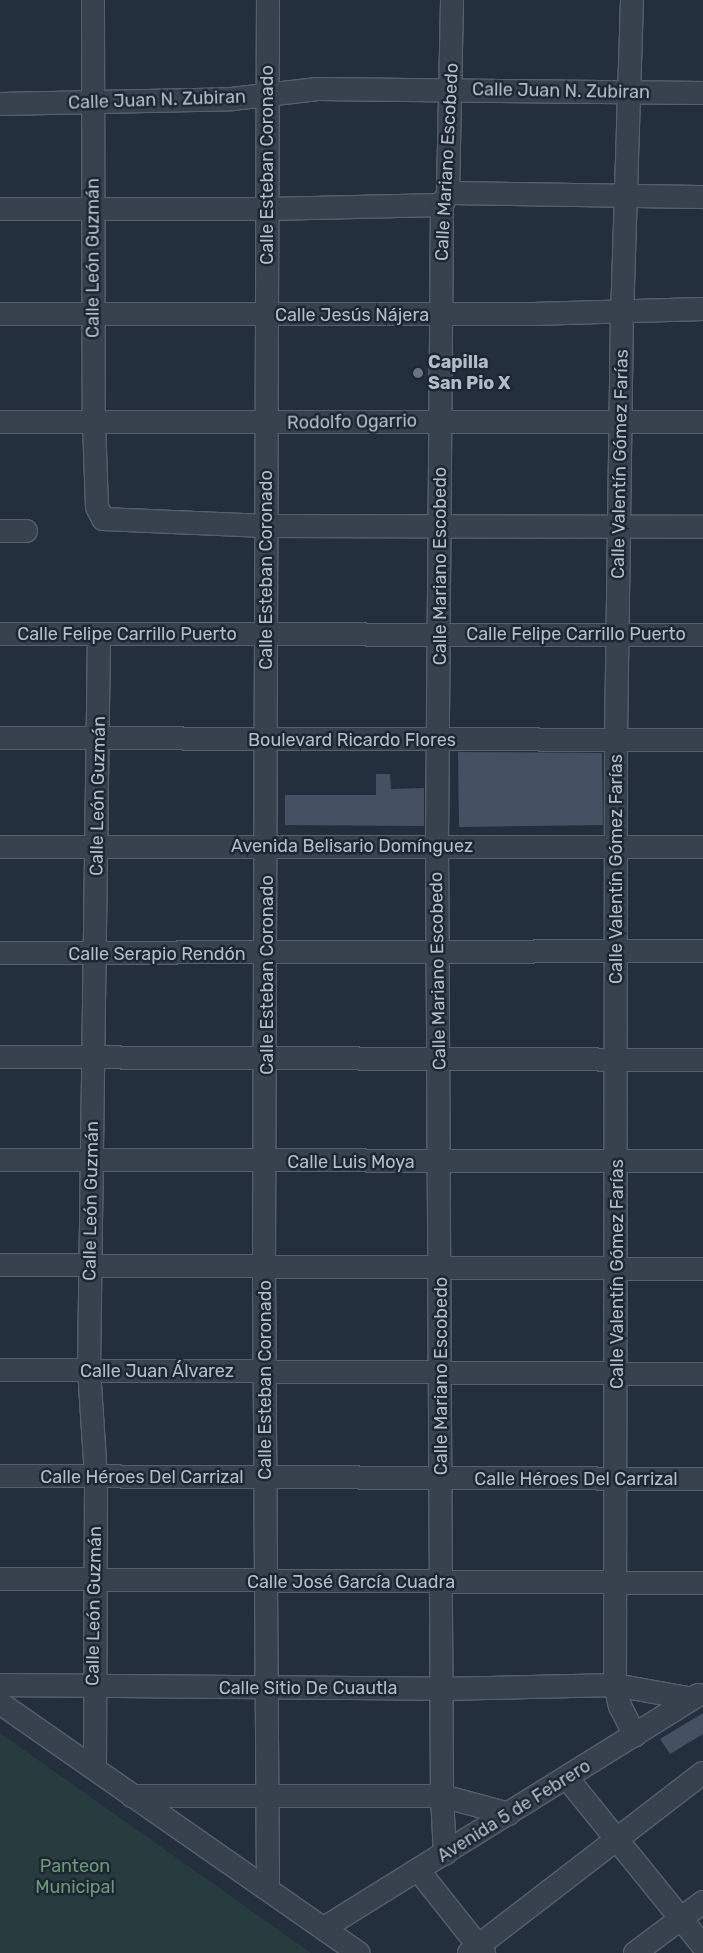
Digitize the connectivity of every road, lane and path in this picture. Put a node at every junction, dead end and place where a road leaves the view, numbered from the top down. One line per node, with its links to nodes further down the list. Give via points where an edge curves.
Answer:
1 (93, 0): 10 (street, Calle León Guzmán)
2 (268, 0): 8 (street, Calle Esteban Coronado)
3 (452, 0): 5 (street, Calle Mariano Escobedo)
4 (632, 0): 6 (street, Calle Valentín Gómez Farías)
5 (451, 90): 6 (street, Calle Juan N. Zubiran); 8 (street, Calle Juan N. Zubiran, via 317,89); 13 (street, Calle Mariano Escobedo)
6 (629, 92): 7 (street, Calle Juan N. Zubiran); 11 (street, Calle Valentín Gómez Farías)
7 (703, 93)
8 (266, 96): 10 (street, Calle Juan N. Zubiran); 16 (street, Calle Esteban Coronado)
9 (0, 104): 10 (street, Calle Juan N. Zubiran)
10 (92, 104): 15 (street, Calle León Guzmán)
11 (625, 195): 12 (street); 13 (street); 18 (street, Calle Valentín Gómez Farías)
12 (703, 197)
13 (445, 199): 16 (street); 21 (street, Calle Mariano Escobedo)
14 (0, 209): 15 (street)
15 (92, 209): 16 (street); 20 (street, Calle León Guzmán)
16 (266, 209): 22 (street, Calle Esteban Coronado)
17 (703, 309): 18 (street, Calle Jesús Nájera)
18 (622, 311): 21 (street, Calle Jesús Nájera); 26 (street, Calle Valentín Gómez Farías)
19 (0, 314): 20 (street, Calle Jesús Nájera)
20 (94, 314): 22 (street, Calle Jesús Nájera); 25 (street, Calle León Guzmán)
21 (442, 314): 22 (street, Calle Jesús Nájera); 23 (street, Calle Mariano Escobedo)
22 (267, 315): 28 (street, Calle Esteban Coronado)
23 (441, 420): 26 (street, Rodolfo Ogarrio); 28 (street, Rodolfo Ogarrio); 31 (street, Calle Mariano Escobedo)
24 (0, 422): 25 (street, Rodolfo Ogarrio)
25 (94, 422): 28 (street, Rodolfo Ogarrio); 29 (street, Calle León Guzmán, via 97,507 101,516 108,520)
26 (620, 422): 27 (street, Rodolfo Ogarrio); 30 (street, Calle Valentín Gómez Farías)
27 (703, 422)
28 (266, 423): 29 (street, Calle Esteban Coronado)
29 (266, 526): 31 (street); 35 (street, Calle Esteban Coronado)
30 (618, 526): 31 (street); 32 (street); 39 (street, Calle Valentín Gómez Farías)
31 (441, 527): 36 (street, Calle Mariano Escobedo)
32 (703, 527)
33 (0, 531): 34 (street)
34 (26, 531)
35 (266, 633): 36 (street, Calle Felipe Carrillo Puerto); 38 (street, Calle Felipe Carrillo Puerto); 43 (street, Calle Esteban Coronado)
36 (440, 633): 39 (street, Calle Felipe Carrillo Puerto); 46 (street, Calle Mariano Escobedo)
37 (0, 634): 38 (street, Calle Felipe Carrillo Puerto)
38 (99, 634): 42 (street, Calle León Guzmán)
39 (617, 635): 40 (street, Calle Felipe Carrillo Puerto); 44 (street, Calle Valentín Gómez Farías)
40 (703, 635)
41 (0, 738): 42 (street, Boulevard Ricardo Flores)
42 (99, 739): 43 (street, Boulevard Ricardo Flores); 49 (street, Calle León Guzmán)
43 (265, 739): 46 (street, Boulevard Ricardo Flores); 50 (street, Calle Esteban Coronado)
44 (616, 739): 45 (street, Boulevard Ricardo Flores); 46 (street, Boulevard Ricardo Flores); 51 (street, Calle Valentín Gómez Farías)
45 (703, 740)
46 (440, 741): 47 (street, Calle Mariano Escobedo)
47 (437, 845): 50 (street, Avenida Belisario Domínguez); 51 (street, Avenida Belisario Domínguez); 54 (street, Calle Mariano Escobedo)
48 (0, 846): 49 (street, Avenida Belisario Domínguez)
49 (98, 847): 50 (street, Avenida Belisario Domínguez); 57 (street, Calle León Guzmán)
50 (266, 847): 58 (street, Calle Esteban Coronado)
51 (616, 847): 52 (street, Avenida Belisario Domínguez); 55 (street, Calle Valentín Gómez Farías)
52 (703, 847)
53 (703, 951): 55 (street, Calle Serapio Rendón)
54 (438, 952): 55 (street, Calle Serapio Rendón); 58 (street, Calle Serapio Rendón); 62 (street, Calle Mariano Escobedo)
55 (617, 952): 63 (street, Calle Valentín Gómez Farías)
56 (0, 953): 57 (street, Calle Serapio Rendón)
57 (96, 953): 58 (street, Calle Serapio Rendón); 61 (street, Calle León Guzmán)
58 (267, 955): 59 (street, Calle Esteban Coronado)
59 (267, 1056): 61 (street); 62 (street); 67 (street, Calle Esteban Coronado)
60 (0, 1057): 61 (street)
61 (93, 1058): 66 (street, Calle León Guzmán)
62 (440, 1058): 63 (street); 68 (street, Calle Mariano Escobedo)
63 (617, 1059): 64 (street); 70 (street, Calle Valentín Gómez Farías)
64 (703, 1060)
65 (0, 1160): 66 (street, Calle Luis Moya)
66 (90, 1160): 67 (street, Calle Luis Moya); 72 (street, Calle León Guzmán)
67 (266, 1162): 68 (street, Calle Luis Moya); 75 (street, Calle Esteban Coronado)
68 (440, 1162): 70 (street, Calle Luis Moya); 73 (street, Calle Mariano Escobedo)
69 (703, 1162): 70 (street, Calle Luis Moya)
70 (618, 1163): 74 (street, Calle Valentín Gómez Farías)
71 (0, 1265): 72 (street)
72 (90, 1265): 75 (street); 78 (street, Calle León Guzmán)
73 (440, 1268): 74 (street); 75 (street); 81 (street, Calle Mariano Escobedo)
74 (617, 1268): 76 (street); 80 (street, Calle Valentín Gómez Farías)
75 (264, 1269): 79 (street, Calle Esteban Coronado)
76 (703, 1270)
77 (0, 1370): 78 (street, Calle Juan Álvarez)
78 (89, 1370): 79 (street, Calle Juan Álvarez); 84 (street, Calle León Guzmán)
79 (265, 1372): 81 (street, Calle Juan Álvarez); 85 (street, Calle Esteban Coronado)
80 (617, 1372): 81 (street, Calle Juan Álvarez); 82 (street, Calle Juan Álvarez); 86 (street, Calle Valentín Gómez Farías)
81 (442, 1373): 88 (street, Calle Mariano Escobedo)
82 (703, 1374)
83 (0, 1476): 84 (street, Calle Héroes Del Carrizal)
84 (96, 1477): 85 (street, Calle Héroes Del Carrizal); 90 (street, Calle León Guzmán)
85 (266, 1477): 88 (street, Calle Héroes Del Carrizal); 91 (street, Calle Esteban Coronado)
86 (618, 1478): 87 (street, Calle Héroes Del Carrizal); 88 (street, Calle Héroes Del Carrizal); 92 (street, Calle Valentín Gómez Farías)
87 (703, 1479)
88 (442, 1480): 93 (street, Calle Mariano Escobedo)
89 (0, 1579): 90 (street, Calle José García Cuadra)
90 (97, 1580): 91 (street, Calle José García Cuadra); 97 (street, Calle León Guzmán)
91 (268, 1582): 93 (street, Calle José García Cuadra); 98 (street, Calle Esteban Coronado)
92 (616, 1582): 93 (street, Calle José García Cuadra); 94 (street, Calle José García Cuadra); 96 (street, Calle Valentín Gómez Farías)
93 (441, 1583): 99 (street, Calle Mariano Escobedo)
94 (703, 1583)
95 (0, 1685): 97 (street, Calle Sitio De Cuautla)
96 (615, 1685): 99 (street, Calle Sitio De Cuautla); 100 (street, Calle Sitio De Cuautla); 102 (street, Calle Valentín Gómez Farías, via 620,1706)
97 (92, 1686): 98 (street, Calle Sitio De Cuautla); 103 (street, Calle León Guzmán)
98 (267, 1689): 99 (street, Calle Sitio De Cuautla); 106 (street, Calle Esteban Coronado)
99 (441, 1689): 108 (street, Calle Mariano Escobedo)
100 (697, 1695): 102 (street, Avenida 5 de Febrero)
101 (0, 1703): 103 (street)
102 (635, 1734): 105 (street, Avenida 5 de Febrero)
103 (94, 1768): 107 (street)
104 (703, 1773): 110 (street)
105 (567, 1778): 109 (street, Avenida 5 de Febrero); 110 (street)
106 (267, 1795): 107 (street); 108 (street); 113 (street, Calle Esteban Coronado)
107 (132, 1796): 113 (street)
108 (442, 1796): 109 (street); 111 (street, Calle Mariano Escobedo)
109 (509, 1814): 111 (street, Avenida 5 de Febrero)
110 (618, 1840): 115 (street); 118 (street)
111 (445, 1854): 112 (street, Avenida 5 de Febrero)
112 (419, 1871): 116 (street, Avenida 5 de Febrero); 118 (street)
113 (268, 1889): 116 (street)
114 (703, 1902): 115 (street)
115 (682, 1918): 117 (street); 120 (street)
116 (324, 1928): 119 (street)
117 (703, 1946)
118 (477, 1951)
119 (359, 1953)
120 (636, 1953)

